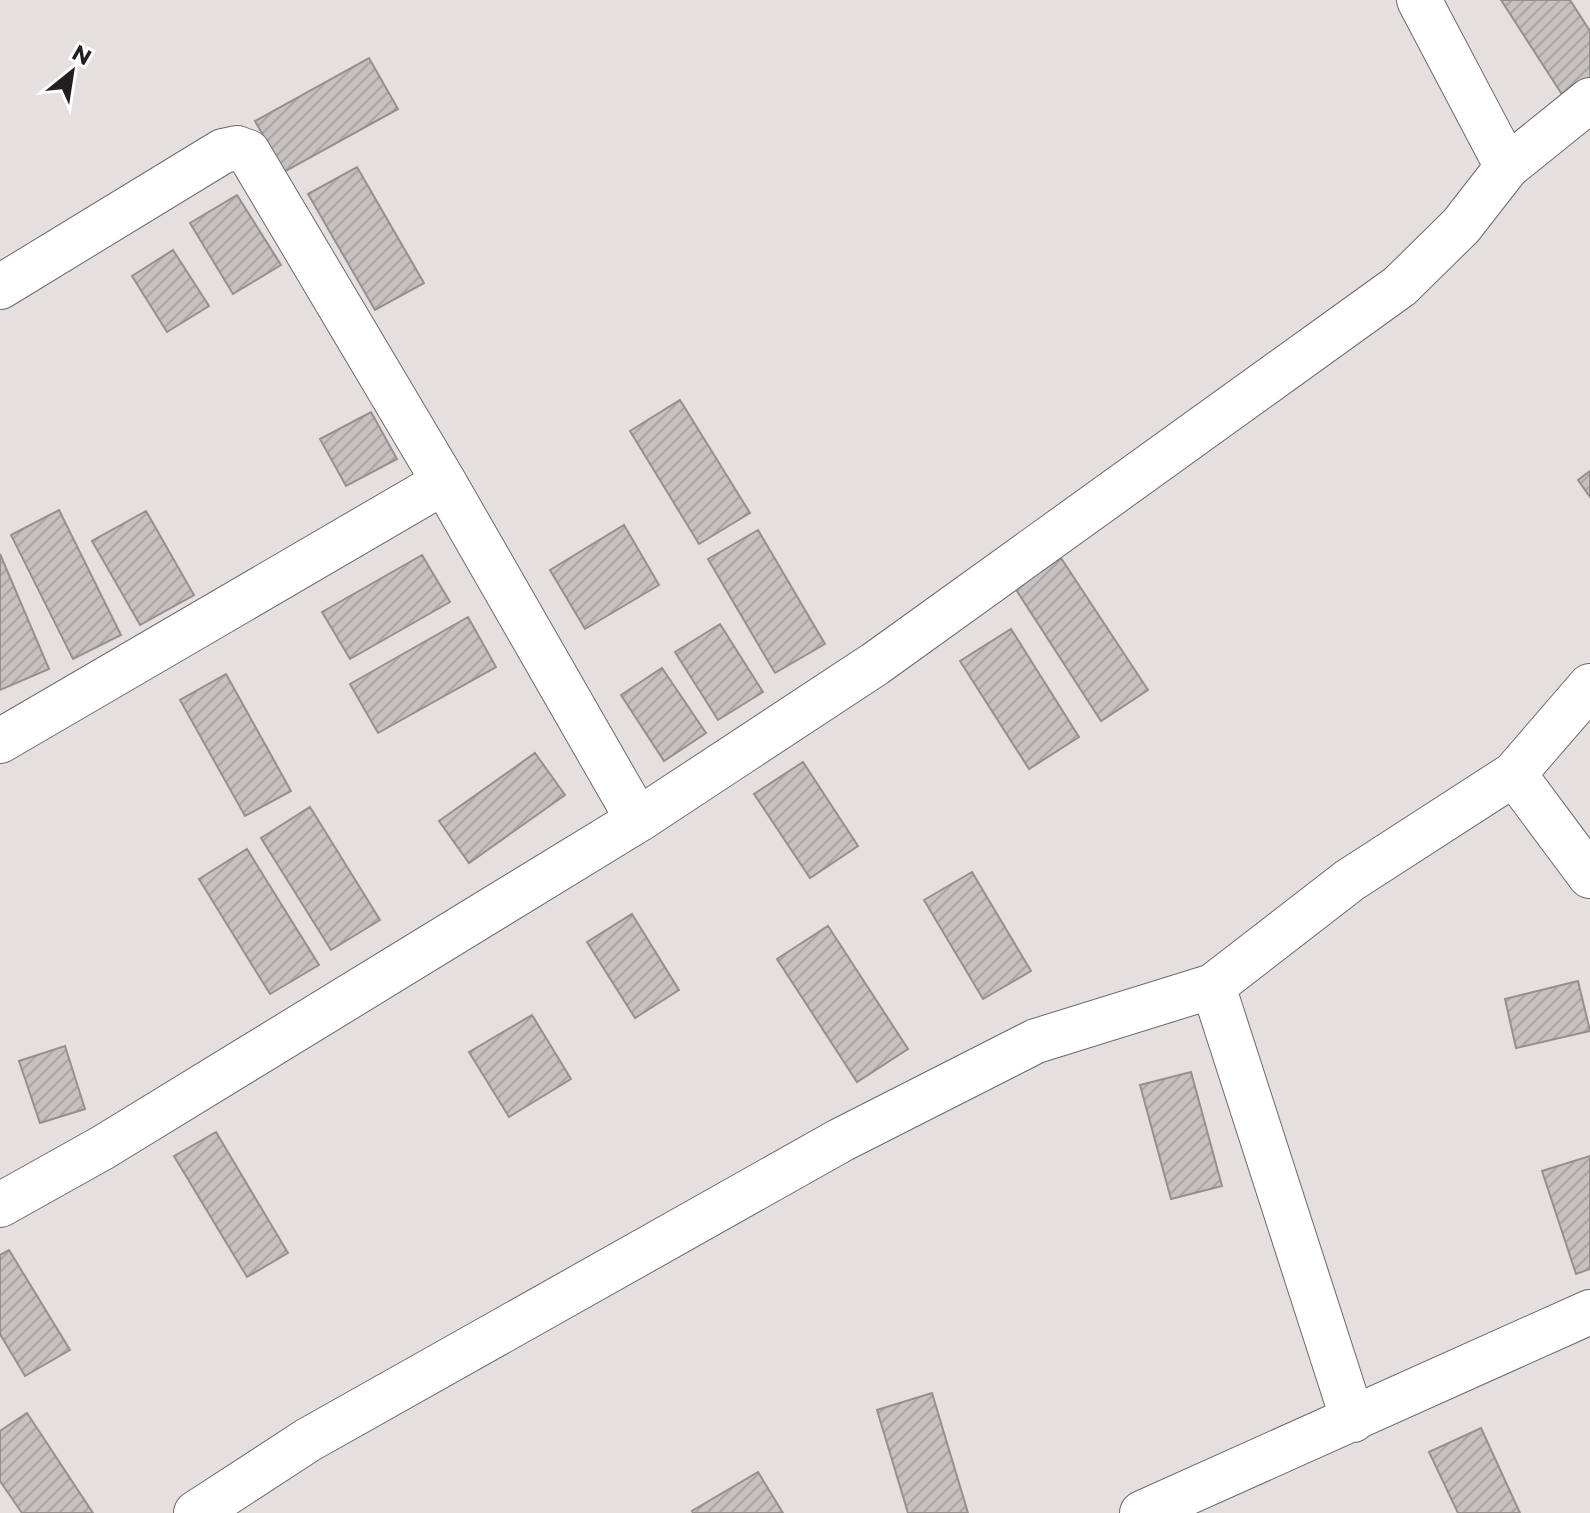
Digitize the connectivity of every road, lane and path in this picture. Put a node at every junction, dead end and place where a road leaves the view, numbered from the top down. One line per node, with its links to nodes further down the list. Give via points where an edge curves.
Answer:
1 (1419, 0): 3 (street)
2 (1590, 100): 3 (street)
3 (1507, 167): 9 (street, via 1461,226 1400,286 875,664)
4 (0, 287): 5 (street, via 223,151 248,152)
5 (444, 482): 7 (street); 9 (street)
6 (1590, 686): 8 (street)
7 (0, 741)
8 (1514, 774): 10 (street); 11 (street, via 1350,880)
9 (638, 820): 12 (street)
10 (1590, 876)
11 (1213, 986): 14 (street); 15 (street, via 1036,1041 841,1140 308,1440)
12 (0, 1205)
13 (1590, 1312): 14 (street)
14 (1353, 1420): 16 (street)
15 (196, 1513)
16 (1142, 1513)

